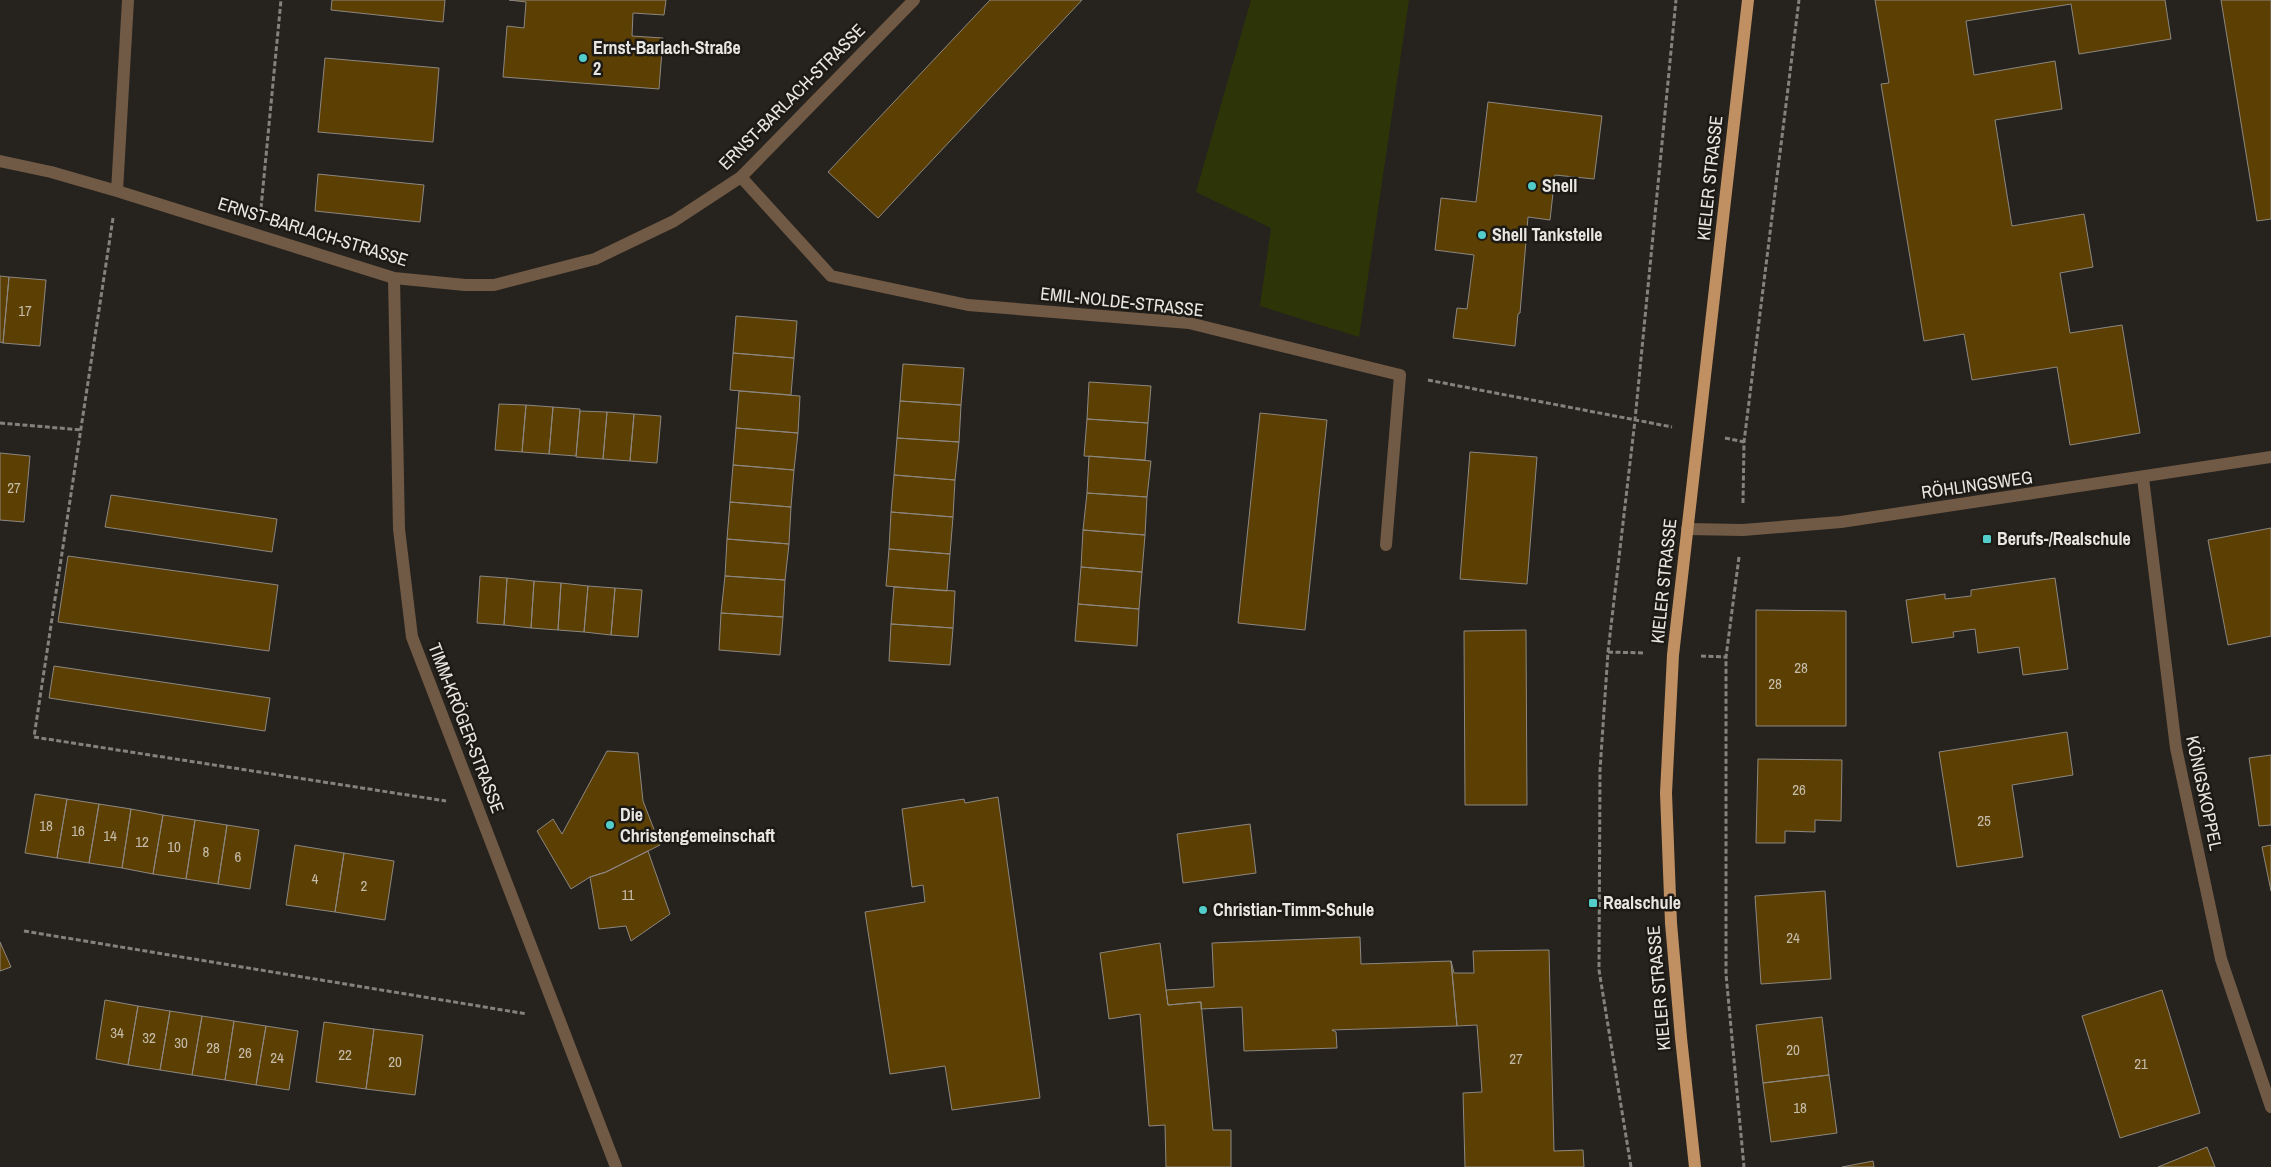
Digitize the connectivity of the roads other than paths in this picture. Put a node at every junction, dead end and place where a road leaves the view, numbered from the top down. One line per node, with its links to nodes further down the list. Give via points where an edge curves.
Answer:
1 (128, 0): 6 (street)
2 (914, 0): 5 (street, ERNST-BARLACH-STRASSE)
3 (1748, 0): 10 (main road, KIELER STRASSE)
4 (0, 161): 6 (street, ERNST-BARLACH-STRASSE)
5 (740, 177): 7 (street, ERNST-BARLACH-STRASSE, via 674,221 595,258 494,285); 11 (street, EMIL-NOLDE-STRASSE, via 831,276 968,305 1189,323 1400,375)
6 (117, 191): 7 (street, ERNST-BARLACH-STRASSE)
7 (394, 278): 13 (street, TIMM-KRÖGER-STRASSE, via 399,529 412,637)
8 (2271, 457): 9 (street, RÖHLINGSWEG)
9 (2143, 478): 10 (street, RÖHLINGSWEG, via 1842,522 1743,530); 12 (street, KÖNIGSKOPPEL, via 2176,748 2221,959)
10 (1687, 529): 14 (main road, KIELER STRASSE, via 1673,655 1666,793 1672,932)
11 (1386, 545)
12 (2271, 1107)
13 (616, 1167)
14 (1695, 1167)

